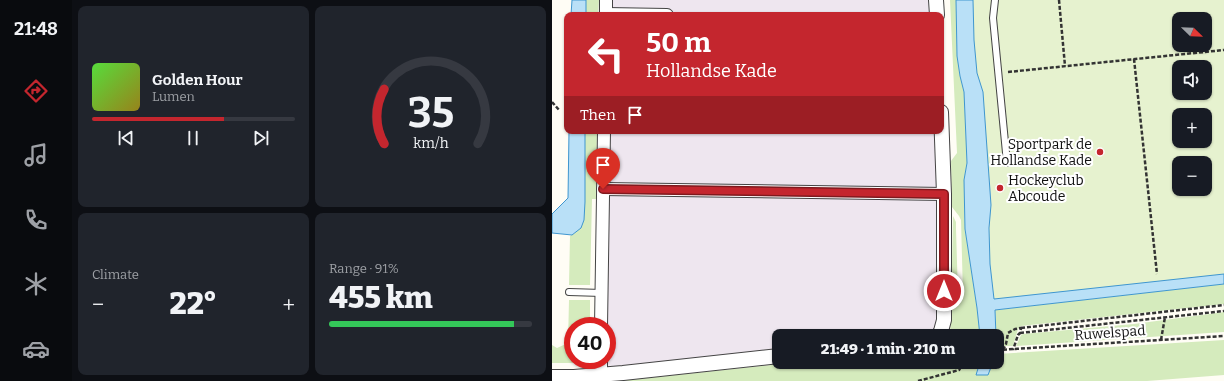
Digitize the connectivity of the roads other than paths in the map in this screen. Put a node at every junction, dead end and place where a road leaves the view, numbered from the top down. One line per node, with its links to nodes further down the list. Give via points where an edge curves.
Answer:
1 (606, 0): 4 (street)
2 (936, 0): 5 (street)
3 (995, 0): 8 (lane, via 993,18)
4 (606, 12)
5 (937, 12)
6 (604, 134): 9 (street)
7 (942, 134): 10 (street)
8 (1007, 163)
9 (603, 189): 10 (street); 12 (street)
10 (944, 194): 14 (street)
11 (569, 292): 12 (lane)
12 (602, 292): 13 (street)
13 (601, 317)
14 (942, 329)
15 (772, 357): 17 (street)
16 (601, 369): 17 (street)
17 (601, 375): 18 (street)
18 (552, 377)

